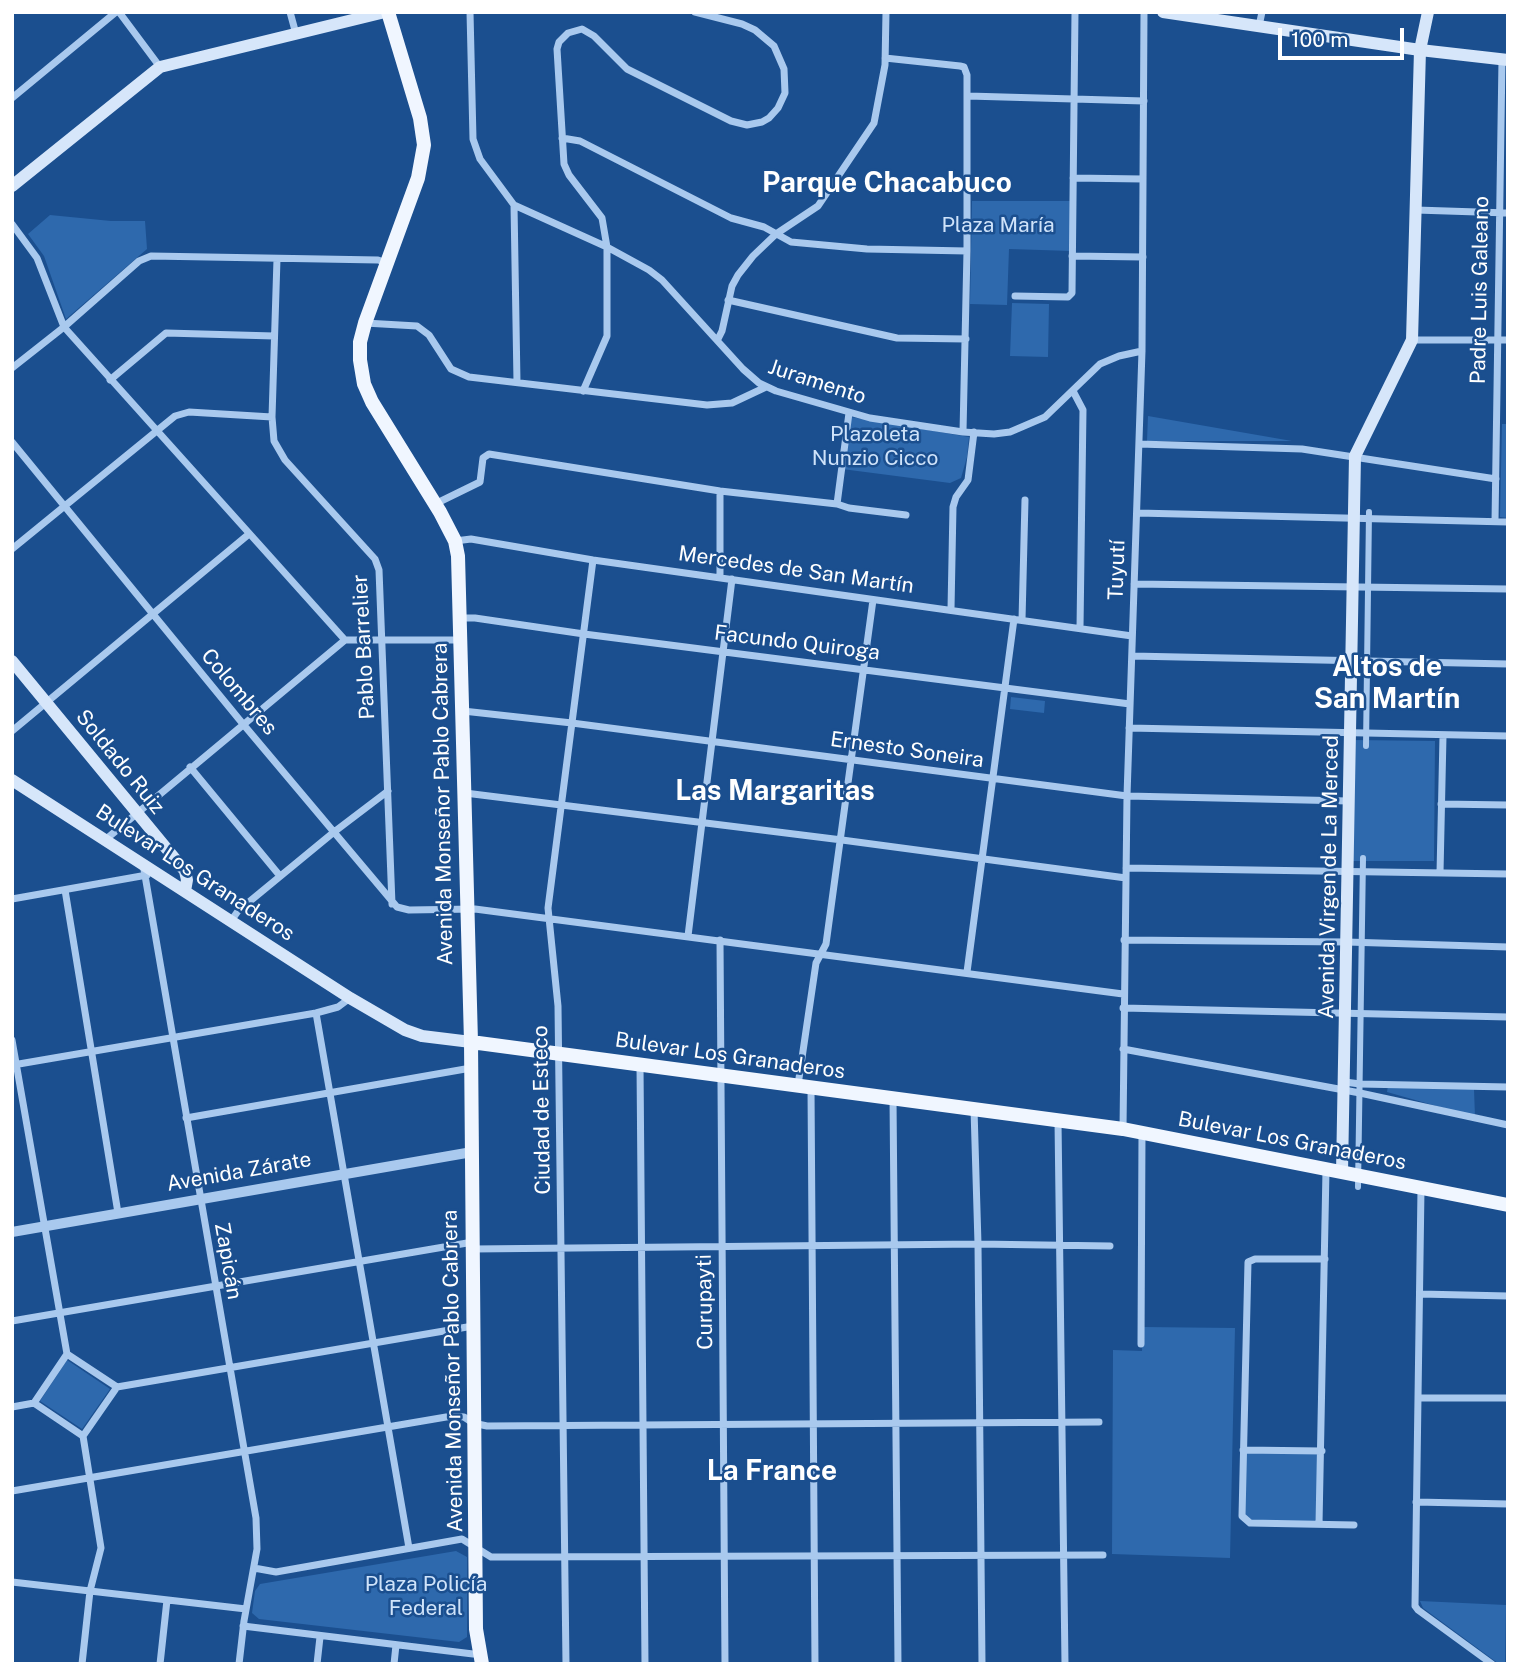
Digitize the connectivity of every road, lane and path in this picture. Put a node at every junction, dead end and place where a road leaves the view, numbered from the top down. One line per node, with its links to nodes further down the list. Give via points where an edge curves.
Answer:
1 (118, 12): 17 (street); 19 (street)
2 (290, 12): 13 (street)
3 (386, 12): 13 (main road); 36 (main road, Avenida Monseñor Pablo Cabrera, via 420,118 424,145 418,178)
4 (470, 12): 26 (street, via 472,139 480,159)
5 (695, 12): 22 (street, via 742,24 774,46 786,86 775,113 756,124 731,121 627,69 594,36 574,29 562,37 557,49)
6 (886, 12): 15 (street)
7 (1075, 12): 20 (street)
8 (1144, 12): 21 (street, Tuyutí)
9 (1163, 12): 12 (main road)
10 (1262, 12): 12 (street)
11 (1428, 12): 14 (main road)
12 (1259, 26): 14 (main road)
13 (296, 34): 17 (main road)
14 (1420, 50): 16 (main road); 27 (main road, Avenida Virgen de La Merced)
15 (885, 58): 18 (street, via 964,67); 30 (street, via 876,117 869,131 818,206)
16 (1505, 59): 28 (street, Padre Luis Galeano)
17 (160, 67): 25 (main road)
18 (968, 96): 20 (street); 32 (street)
19 (12, 98)
20 (1075, 99): 21 (street); 23 (street)
21 (1144, 101): 24 (street, Tuyutí)
22 (562, 138): 30 (street, via 580,141 731,218); 31 (street, via 566,169 603,218)
23 (1073, 178): 24 (street); 33 (street)
24 (1143, 179): 34 (street, Tuyutí)
25 (12, 186)
26 (514, 205): 31 (street, Juramento); 50 (street)
27 (1416, 210): 28 (street); 44 (main road, Avenida Virgen de La Merced)
28 (1504, 213): 45 (street, Padre Luis Galeano)
29 (12, 224): 40 (street, via 37,258)
30 (776, 234): 32 (street, via 791,242 867,249); 38 (street, via 738,275)
31 (607, 247): 43 (street, Juramento, via 656,275); 53 (street, via 607,336)
32 (967, 251): 42 (street)
33 (1072, 256): 34 (street); 37 (street, via 1072,293 1068,297)
34 (1143, 257): 47 (street, Tuyutí)
35 (277, 259): 36 (street); 40 (street, via 145,258); 41 (street, Pablo Barrelier)
36 (387, 263): 39 (main road, Avenida Monseñor Pablo Cabrera)
37 (1015, 296)
38 (728, 300): 42 (street, via 906,339); 43 (street)
39 (365, 324): 50 (street, via 417,326 461,375); 67 (main road, Avenida Monseñor Pablo Cabrera, via 359,350 368,393)
40 (64, 327): 48 (street); 49 (street)
41 (274, 336): 49 (street, via 166,332); 55 (street, Pablo Barrelier)
42 (966, 339): 57 (street)
43 (718, 340): 51 (street, Juramento)
44 (1412, 340): 45 (street); 62 (main road, Avenida Virgen de La Merced)
45 (1499, 340): 46 (street); 64 (street, Padre Luis Galeano)
46 (1508, 340)
47 (1142, 351): 52 (street, Juramento, via 1100,364); 60 (street, Tuyutí)
48 (12, 368)
49 (110, 380): 56 (street)
50 (517, 383): 53 (street)
51 (766, 387): 53 (street, via 732,403 707,405); 54 (street, Juramento)
52 (1073, 390): 58 (street, Juramento, via 1045,417 1023,428 994,434); 91 (street, via 1083,410)
53 (583, 391)
54 (849, 413): 57 (street, Juramento); 68 (street)
55 (272, 418): 56 (street, via 182,413); 95 (street, Pablo Barrelier, via 280,454 378,564)
56 (156, 432): 69 (street); 76 (street)
57 (963, 432): 58 (street, Juramento)
58 (974, 432): 87 (street, via 968,480 953,507)
59 (12, 442): 61 (street, Colombres)
60 (1139, 444): 62 (street, via 1302,449); 70 (street, Tuyutí)
61 (20, 451): 63 (street); 69 (street, Colombres)
62 (1355, 456): 64 (street); 73 (main road, Avenida Virgen de La Merced)
63 (12, 458)
64 (1496, 479): 74 (street, Padre Luis Galeano)
65 (720, 491): 67 (street, via 489,454 483,458 477,485); 68 (street); 80 (street)
66 (1025, 500): 90 (street)
67 (435, 503): 77 (main road, Avenida Monseñor Pablo Cabrera)
68 (837, 504): 71 (street)
69 (64, 506): 78 (street); 88 (street, Colombres)
70 (1138, 513): 73 (street); 82 (street, Tuyutí)
71 (906, 515)
72 (1368, 515): 73 (street); 74 (street); 84 (street, Avenida Virgen de La Merced)
73 (1354, 517): 83 (main road, Avenida Virgen de La Merced)
74 (1496, 522): 75 (street)
75 (1508, 522)
76 (249, 534): 88 (street); 94 (street)
77 (455, 541): 79 (street, Mercedes de San Martín, via 471,539); 89 (main road, Avenida Monseñor Pablo Cabrera)
78 (12, 549)
79 (593, 560): 80 (street, Mercedes de San Martín); 92 (street, Ciudad de Esteco)
80 (720, 577): 81 (street, Mercedes de San Martín)
81 (732, 579): 86 (street, Mercedes de San Martín); 97 (street)
82 (1134, 584): 83 (street); 93 (street, Tuyutí)
83 (1352, 586): 84 (street); 100 (main road, Avenida Virgen de La Merced)
84 (1368, 586): 85 (street); 101 (street, Avenida Virgen de La Merced)
85 (1508, 589)
86 (873, 600): 87 (street, Mercedes de San Martín); 103 (street)
87 (951, 609): 90 (street, Mercedes de San Martín)
88 (153, 615): 105 (street); 109 (street, Colombres)
89 (460, 618): 92 (street, Facundo Quiroga); 96 (main road, Avenida Monseñor Pablo Cabrera)
90 (1018, 619): 91 (street, Mercedes de San Martín); 104 (street)
91 (1080, 628): 93 (street, Mercedes de San Martín)
92 (584, 634): 97 (street, Facundo Quiroga); 108 (street, Ciudad de Esteco)
93 (1132, 636): 98 (street, Tuyutí)
94 (345, 640): 95 (street); 109 (street)
95 (382, 640): 96 (street); 122 (street, Pablo Barrelier)
96 (460, 640): 107 (main road, Avenida Monseñor Pablo Cabrera)
97 (722, 651): 103 (street, Facundo Quiroga); 116 (street)
98 (1132, 656): 100 (street); 106 (street, Tuyutí)
99 (12, 661): 105 (main road, Soldado Ruiz)
100 (1351, 661): 101 (street); 112 (main road, Avenida Virgen de La Merced)
101 (1367, 662): 102 (street); 113 (street, Avenida Virgen de La Merced)
102 (1508, 664)
103 (864, 670): 104 (street, Facundo Quiroga); 118 (street)
104 (1005, 688): 106 (street, Facundo Quiroga); 120 (street)
105 (46, 703): 111 (street); 129 (main road, Soldado Ruiz)
106 (1130, 704): 110 (street, Tuyutí)
107 (462, 711): 108 (street, Ernesto Soneira); 123 (main road, Avenida Monseñor Pablo Cabrera)
108 (572, 723): 116 (street, Ernesto Soneira); 127 (street, Ciudad de Esteco)
109 (243, 724): 119 (street); 131 (street, Colombres)
110 (1129, 728): 112 (street); 124 (street, Tuyutí)
111 (12, 731)
112 (1350, 732): 113 (street); 125 (main road, Avenida Virgen de La Merced)
113 (1366, 733): 114 (street); 117 (street, Avenida Virgen de La Merced)
114 (1443, 736): 115 (street); 126 (street)
115 (1508, 736)
116 (710, 741): 118 (street, Ernesto Soneira); 130 (street)
117 (1366, 746)
118 (852, 760): 120 (street, Ernesto Soneira); 132 (street)
119 (190, 767): 129 (street); 142 (street)
120 (993, 779): 124 (street, Ernesto Soneira); 135 (street)
121 (12, 780): 133 (main road, Bulevar Los Granaderos)
122 (388, 791): 131 (street); 147 (street, Pablo Barrelier)
123 (464, 793): 127 (street); 148 (main road, Avenida Monseñor Pablo Cabrera)
124 (1127, 796): 125 (street, Ernesto Soneira); 136 (street, Tuyutí)
125 (1349, 801): 137 (main road, Avenida Virgen de La Merced)
126 (1441, 804): 128 (street); 140 (street)
127 (561, 805): 130 (street); 149 (street, Ciudad de Esteco)
128 (1508, 805)
129 (135, 812): 133 (street); 145 (main road, Soldado Ruiz, via 185,870)
130 (700, 822): 132 (street); 151 (street)
131 (334, 832): 142 (street); 147 (street, Colombres)
132 (842, 839): 135 (street); 157 (street)
133 (105, 840): 139 (main road, Bulevar Los Granaderos)
134 (1363, 858): 138 (street, Avenida Virgen de La Merced)
135 (982, 859): 143 (street); 158 (street)
136 (1126, 868): 137 (street); 143 (street, Tuyutí)
137 (1348, 870): 138 (street); 154 (main road, Avenida Virgen de La Merced)
138 (1363, 870): 140 (street); 155 (street, Avenida Virgen de La Merced)
139 (147, 871): 144 (street); 145 (main road, Bulevar Los Granaderos); 166 (street, Zapicán)
140 (1440, 873): 141 (street)
141 (1508, 874)
142 (280, 876): 150 (street)
143 (1126, 878): 153 (street, Tuyutí)
144 (65, 890): 146 (street); 170 (street)
145 (185, 891): 150 (main road, Bulevar Los Granaderos)
146 (12, 899)
147 (392, 904): 148 (street, via 409,910)
148 (467, 909): 149 (street); 168 (main road, Avenida Monseñor Pablo Cabrera)
149 (549, 918): 151 (street); 171 (street, Ciudad de Esteco)
150 (231, 921): 160 (main road, Bulevar Los Granaderos)
151 (688, 936): 152 (street)
152 (720, 940): 157 (street); 175 (street, Curupayti)
153 (1124, 940): 154 (street); 159 (street, Tuyutí)
154 (1347, 942): 155 (street); 163 (main road, Avenida Virgen de La Merced)
155 (1362, 943): 156 (street); 164 (street, Avenida Virgen de La Merced)
156 (1508, 947)
157 (822, 953): 158 (street); 177 (street, via 817,963)
158 (967, 972): 159 (street)
159 (1123, 994): 161 (street, Tuyutí)
160 (350, 998): 162 (street); 168 (main road, Bulevar Los Granaderos, via 414,1033)
161 (1123, 1008): 163 (street); 169 (street, Tuyutí)
162 (316, 1013): 166 (street); 180 (street)
163 (1346, 1013): 164 (street); 176 (main road, Avenida Virgen de La Merced)
164 (1361, 1014): 165 (street); 179 (street, Avenida Virgen de La Merced)
165 (1508, 1017)
166 (172, 1037): 170 (street); 183 (street, Zapicán)
167 (12, 1040): 172 (street)
168 (471, 1042): 171 (main road, Bulevar Los Granaderos); 174 (main road, Avenida Monseñor Pablo Cabrera)
169 (1123, 1049): 176 (street); 186 (street, Tuyutí)
170 (91, 1051): 172 (street); 196 (street)
171 (558, 1054): 173 (main road, Bulevar Los Granaderos); 205 (street, Ciudad de Esteco)
172 (14, 1065): 197 (street)
173 (640, 1065): 175 (main road, Bulevar Los Granaderos); 203 (street)
174 (471, 1068): 180 (street); 188 (main road, Avenida Monseñor Pablo Cabrera)
175 (720, 1075): 177 (main road, Bulevar Los Granaderos); 206 (street, Curupayti)
176 (1345, 1086): 179 (street); 190 (main road, Avenida Virgen de La Merced)
177 (805, 1087): 181 (main road, Bulevar Los Granaderos); 207 (street)
178 (1508, 1087): 179 (street)
179 (1360, 1088): 185 (street); 192 (street, Avenida Virgen de La Merced)
180 (329, 1091): 183 (street); 191 (street)
181 (893, 1098): 182 (main road, Bulevar Los Granaderos); 200 (street)
182 (974, 1109): 184 (main road, Bulevar Los Granaderos); 199 (street)
183 (186, 1118): 194 (street, Zapicán)
184 (1058, 1121): 186 (main road, Bulevar Los Granaderos); 201 (street)
185 (1508, 1125)
186 (1123, 1129): 187 (main road, Bulevar Los Granaderos)
187 (1142, 1132): 189 (main road, Bulevar Los Granaderos); 217 (street)
188 (472, 1153): 191 (street, Avenida Zárate); 202 (main road, Avenida Monseñor Pablo Cabrera)
189 (1326, 1169): 190 (main road, Bulevar Los Granaderos); 208 (street)
190 (1342, 1172): 192 (main road, Bulevar Los Granaderos)
191 (344, 1174): 194 (street, Avenida Zárate); 209 (street)
192 (1358, 1181): 193 (main road, Bulevar Los Granaderos)
193 (1421, 1189): 195 (main road, Bulevar Los Granaderos); 211 (street)
194 (200, 1199): 196 (street, Avenida Zárate); 210 (street, Zapicán)
195 (1508, 1205)
196 (118, 1213): 197 (street, Avenida Zárate)
197 (45, 1226): 198 (street, Avenida Zárate); 213 (street)
198 (12, 1231)
199 (978, 1244): 200 (street); 201 (street); 228 (street)
200 (895, 1245): 207 (street); 229 (street)
201 (1061, 1245): 204 (street); 225 (street)
202 (473, 1246): 205 (street); 209 (street); 215 (main road, Avenida Monseñor Pablo Cabrera)
203 (642, 1246): 205 (street); 206 (street); 233 (street)
204 (1110, 1246)
205 (561, 1247): 232 (street, Ciudad de Esteco)
206 (722, 1247): 207 (street); 234 (street, Curupayti)
207 (813, 1247): 230 (street)
208 (1325, 1259): 236 (street, via 1248,1262); 238 (street)
209 (360, 1261): 210 (street); 216 (street)
210 (215, 1286): 213 (street); 219 (street, Zapicán)
211 (1420, 1294): 212 (street); 221 (street)
212 (1508, 1296)
213 (60, 1312): 214 (street); 218 (street)
214 (12, 1321)
215 (474, 1326): 216 (street); 227 (main road, Avenida Monseñor Pablo Cabrera)
216 (375, 1342): 219 (street); 231 (street)
217 (1141, 1345)
218 (68, 1354): 220 (street); 223 (street)
219 (231, 1368): 220 (street); 237 (street, Zapicán)
220 (117, 1387): 235 (street)
221 (1419, 1398): 222 (street); 241 (street)
222 (1508, 1398)
223 (34, 1403): 224 (street); 235 (street)
224 (12, 1407)
225 (1063, 1422): 226 (street); 228 (street); 247 (street)
226 (1099, 1422)
227 (473, 1423): 231 (street, via 452,1416); 232 (street); 245 (main road, Avenida Monseñor Pablo Cabrera)
228 (979, 1423): 229 (street); 251 (street)
229 (896, 1424): 230 (street); 250 (street)
230 (814, 1425): 234 (street); 249 (street)
231 (389, 1426): 237 (street); 246 (street)
232 (563, 1426): 233 (street); 252 (street, Ciudad de Esteco)
233 (642, 1426): 234 (street); 254 (street)
234 (723, 1426): 253 (street, Curupayti)
235 (83, 1436): 239 (street)
236 (1243, 1450): 238 (street); 243 (street, via 1245,1520)
237 (244, 1451): 239 (street); 255 (street, Zapicán, via 258,1536)
238 (1322, 1451): 243 (street)
239 (91, 1478): 240 (street); 257 (street, via 101,1548)
240 (12, 1491)
241 (1416, 1502): 242 (street); 276 (street, via 1415,1606)
242 (1508, 1504)
243 (1319, 1524): 244 (street)
244 (1354, 1525)
245 (476, 1546): 246 (street, via 462,1539); 252 (street, via 491,1557); 263 (main road, Avenida Monseñor Pablo Cabrera)
246 (409, 1548): 255 (street, via 276,1572)
247 (1063, 1555): 248 (street); 251 (street); 275 (street)
248 (1103, 1555)
249 (814, 1556): 250 (street); 253 (street); 272 (street)
250 (897, 1556): 251 (street); 273 (street)
251 (981, 1556): 274 (street)
252 (565, 1557): 254 (street); 269 (street, Ciudad de Esteco)
253 (725, 1557): 254 (street); 271 (street, Curupayti)
254 (644, 1558): 270 (street)
255 (254, 1568): 259 (street, Zapicán)
256 (12, 1582): 257 (street)
257 (90, 1591): 258 (street); 264 (street)
258 (167, 1600): 259 (street); 265 (street)
259 (246, 1609): 260 (street, Zapicán)
260 (243, 1626): 261 (street); 266 (street, Zapicán)
261 (320, 1637): 262 (street); 267 (street)
262 (396, 1645): 263 (street); 268 (street)
263 (476, 1660)
264 (82, 1664)
265 (160, 1664)
266 (239, 1664)
267 (317, 1664)
268 (394, 1664)
269 (566, 1664)
270 (645, 1664)
271 (725, 1664)
272 (815, 1664)
273 (898, 1664)
274 (982, 1664)
275 (1065, 1664)
276 (1492, 1664)

